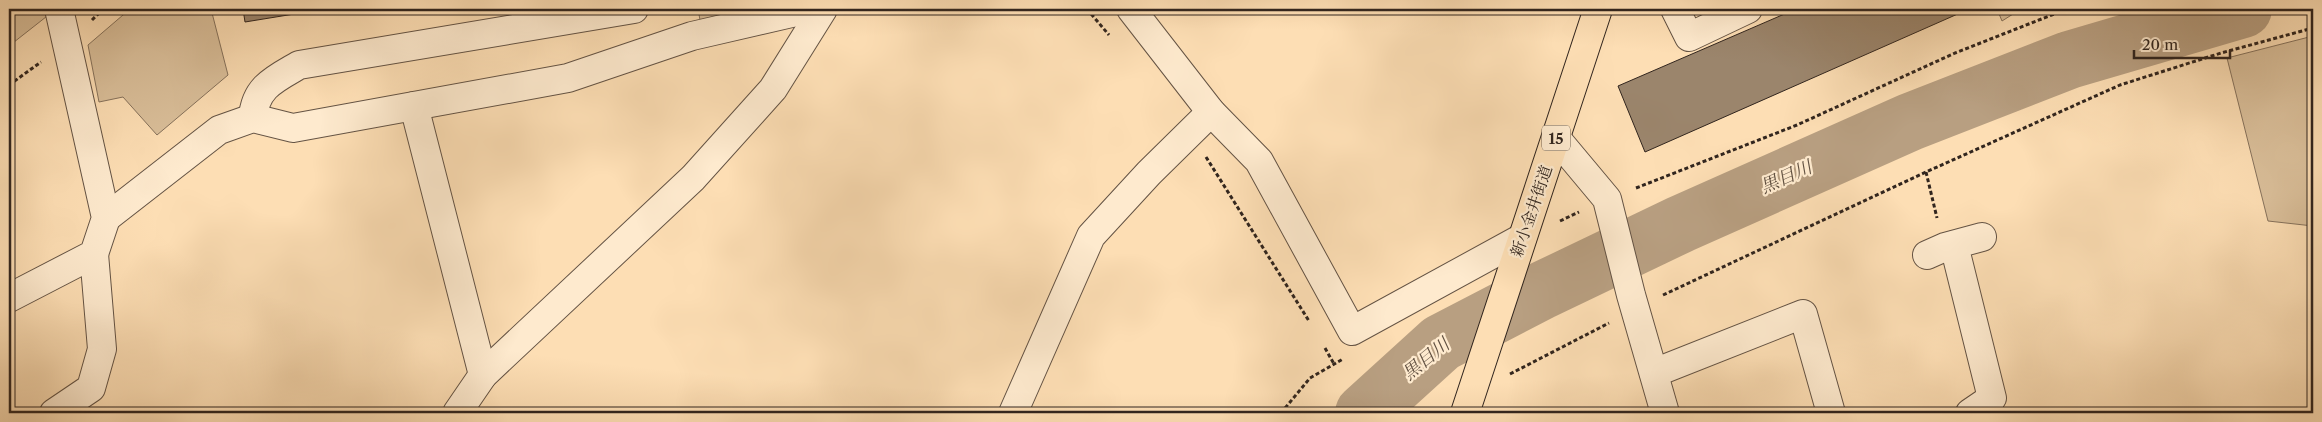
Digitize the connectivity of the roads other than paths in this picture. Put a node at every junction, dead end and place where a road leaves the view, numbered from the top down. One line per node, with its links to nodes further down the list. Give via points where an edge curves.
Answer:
1 (59, 9): 15 (street)
2 (634, 9): 13 (street, via 299,65 268,83 254,103)
3 (809, 9): 11 (street, via 692,36 568,78)
4 (823, 9): 21 (street, via 773,89 693,178)
5 (1131, 9): 12 (street)
6 (1598, 9): 14 (main road, 新小金井街道 / 15)
7 (1653, 9): 8 (street, via 1664,12)
8 (1671, 9)
9 (1675, 9): 10 (street, via 1689,37)
10 (1748, 9)
11 (414, 106): 13 (street, via 293,128); 21 (street)
12 (1211, 112): 17 (street, via 1259,161 1352,330); 25 (street, via 1091,236)
13 (253, 118): 15 (street, via 219,130)
14 (1556, 138): 17 (main road, 新小金井街道 / 15); 20 (street, via 1607,199)
15 (106, 218): 18 (street)
16 (1982, 237): 28 (street, via 1942,249 1992,398)
17 (1522, 238): 22 (main road, 新小金井街道 / 15)
18 (94, 254): 19 (street); 23 (street, via 102,348 91,388)
19 (9, 298)
20 (1654, 373): 26 (street); 27 (street, via 1803,314)
21 (484, 375): 24 (street)
22 (1468, 403)
23 (54, 413)
24 (457, 413)
25 (1013, 413)
26 (1665, 413)
27 (1831, 413)
28 (1970, 413)

